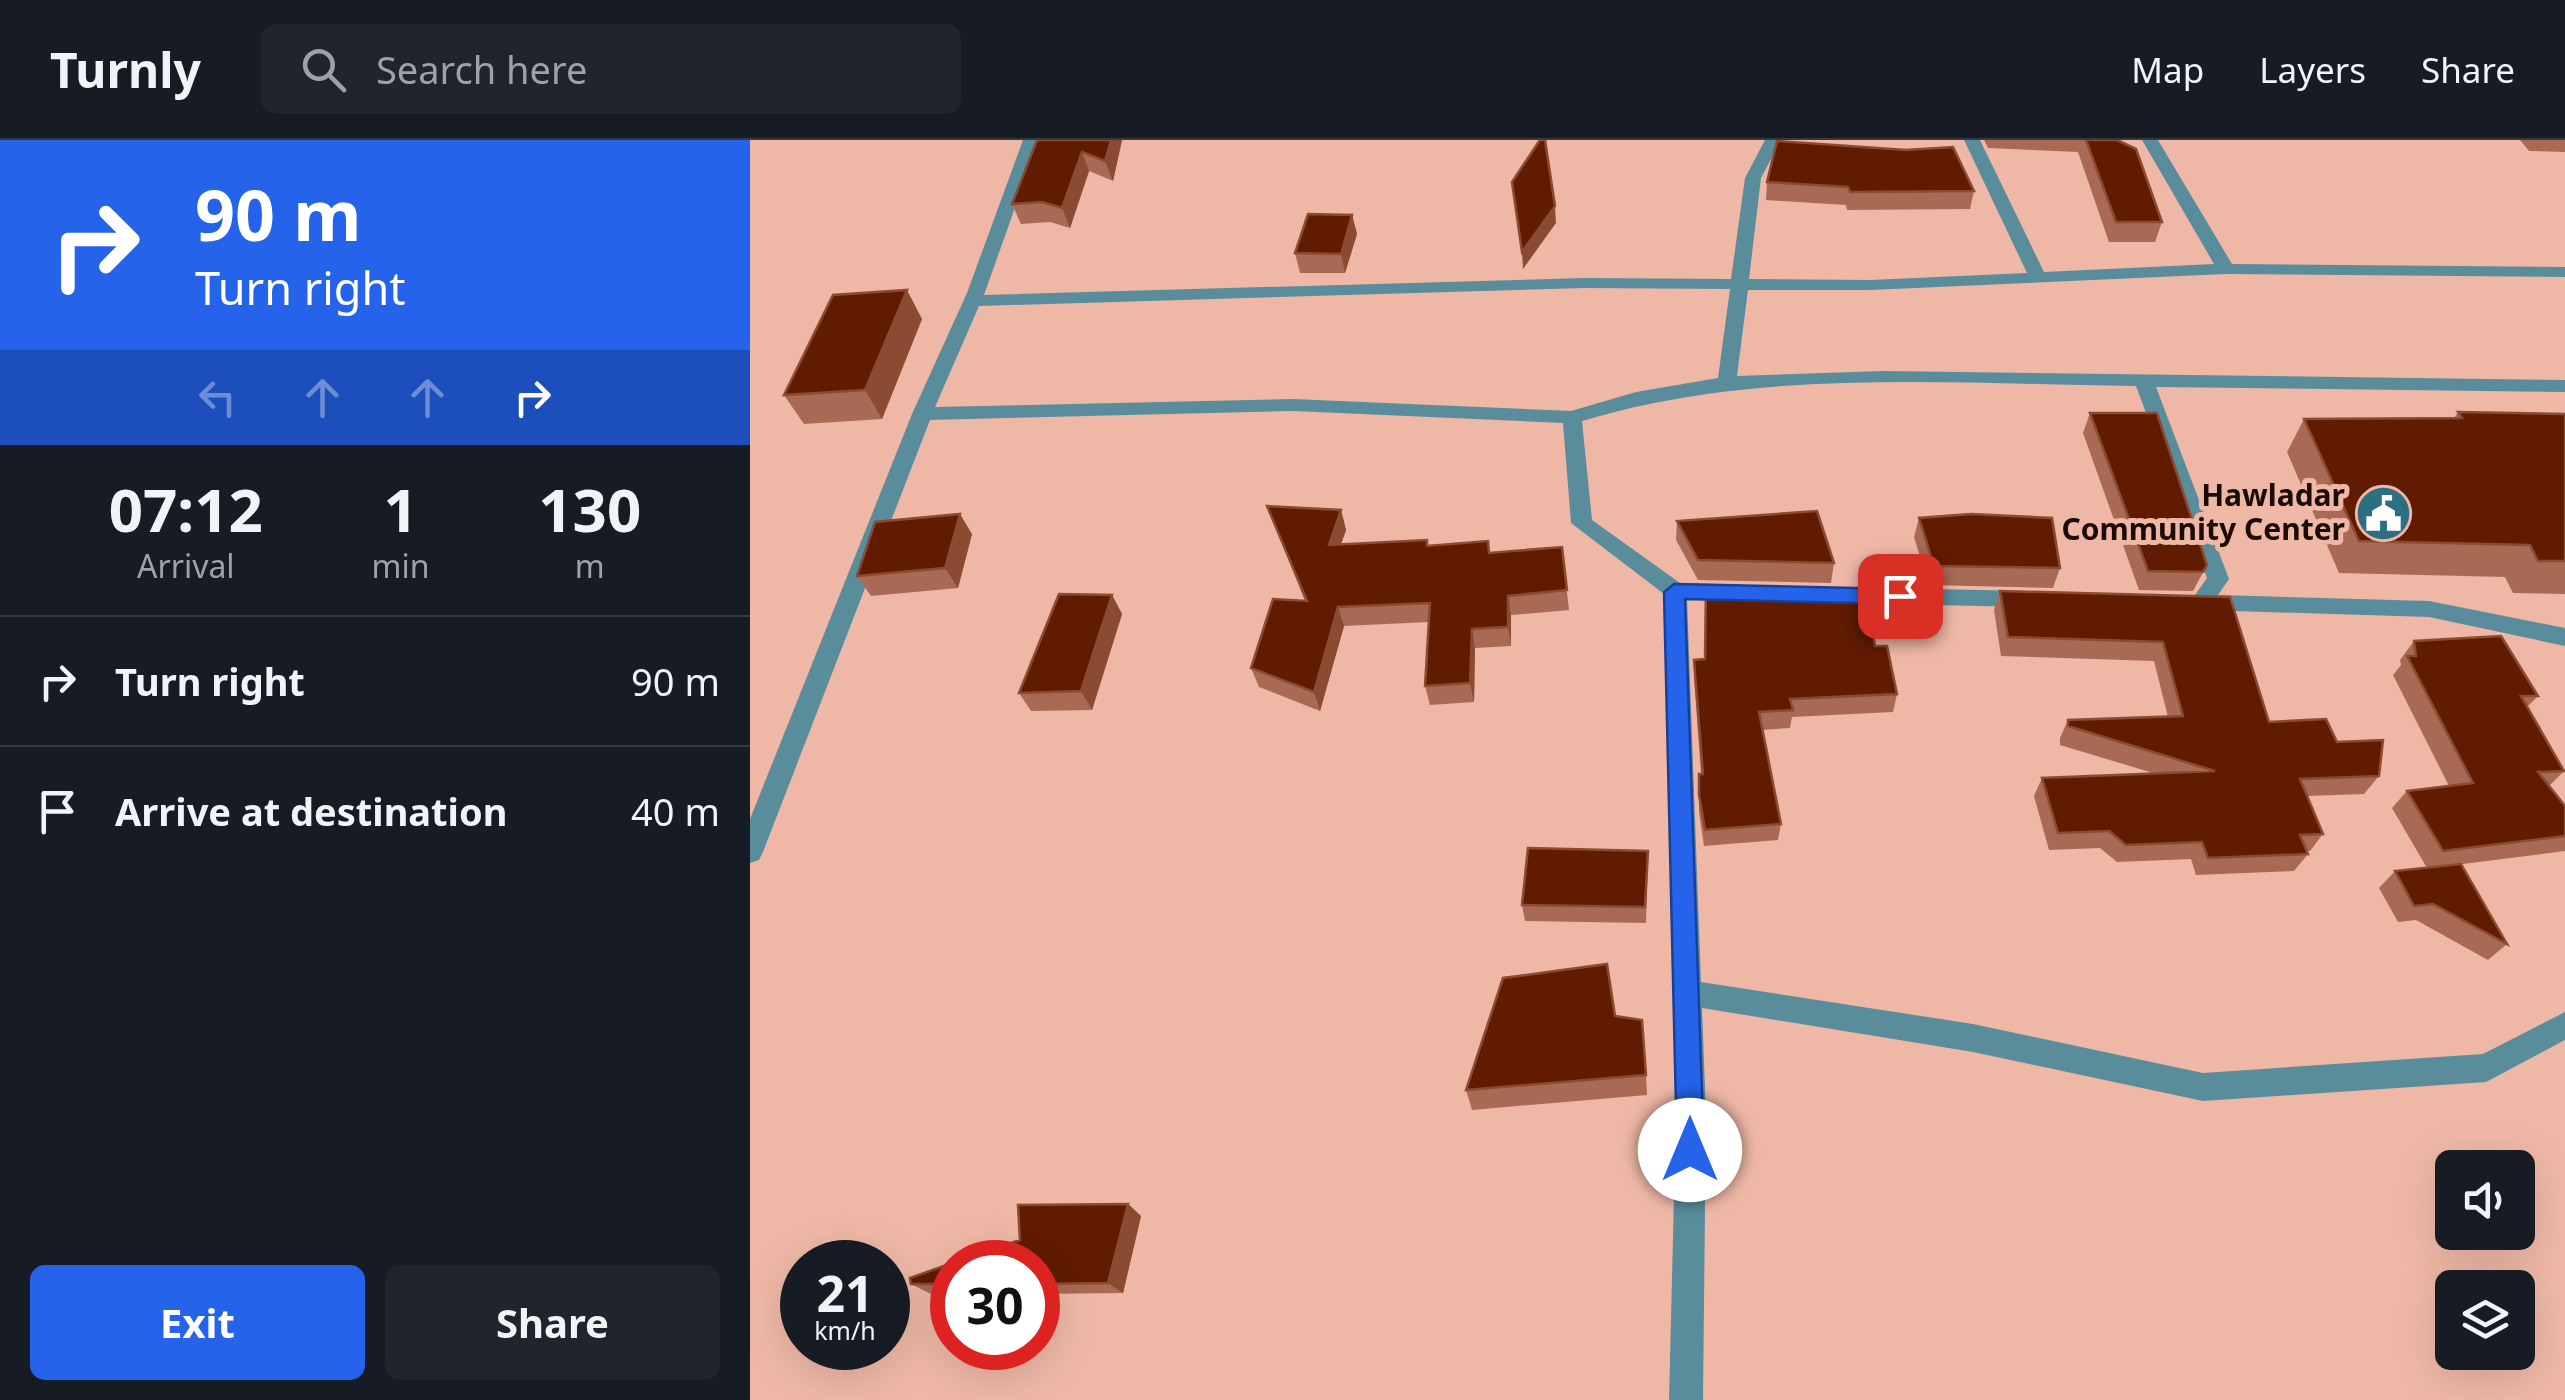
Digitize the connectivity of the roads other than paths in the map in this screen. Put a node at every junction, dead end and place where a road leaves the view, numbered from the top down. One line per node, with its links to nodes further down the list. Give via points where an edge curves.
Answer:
1 (1031, 140): 9 (street)
2 (1773, 140): 8 (street, via 1753,178)
3 (1972, 140): 7 (street)
4 (2150, 140): 5 (street)
5 (2226, 269): 6 (street); 7 (street)
6 (2565, 272)
7 (2038, 278): 8 (street)
8 (1737, 284): 9 (street, via 1584,282); 11 (street)
9 (972, 301): 13 (street)
10 (2143, 379): 11 (street); 12 (street); 20 (street, via 2218,579)
11 (1727, 382): 14 (street)
12 (2565, 386)
13 (922, 414): 14 (street, via 1292,405); 22 (street)
14 (1572, 417): 15 (street, via 1582,522)
15 (1674, 592): 16 (street); 23 (street)
16 (1772, 594)
17 (1811, 594): 18 (street)
18 (2045, 600)
19 (2162, 602): 20 (street)
20 (2201, 603): 21 (street, via 2429,610)
21 (2565, 636)
22 (750, 852)
23 (1687, 993): 24 (street, via 1973,1038 2203,1087 2486,1068); 25 (street)
24 (2565, 1025)
25 (1686, 1400)

